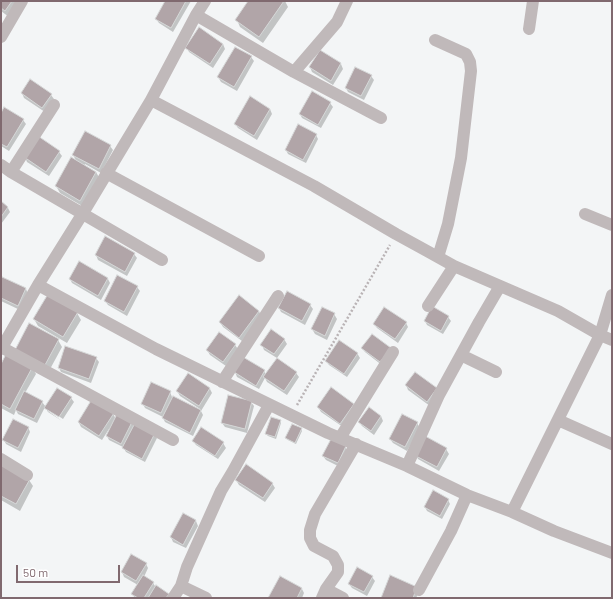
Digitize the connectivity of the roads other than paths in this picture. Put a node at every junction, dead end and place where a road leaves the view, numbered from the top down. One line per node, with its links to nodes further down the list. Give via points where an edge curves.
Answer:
1 (22, 1): 7 (street)
2 (205, 1): 5 (street)
3 (347, 1): 9 (street, via 337,22)
4 (533, 1): 6 (street)
5 (196, 15): 9 (street); 10 (street)
6 (528, 29)
7 (1, 37)
8 (435, 40): 19 (street, via 466,54 472,71 461,158 448,224)
9 (294, 72): 12 (street)
10 (151, 100): 14 (street); 19 (street, via 314,186)
11 (54, 105): 13 (street)
12 (381, 118)
13 (4, 169): 15 (street)
14 (106, 173): 15 (street); 18 (street)
15 (83, 213): 20 (street); 22 (street)
16 (585, 214): 17 (street)
17 (612, 225)
18 (259, 256)
19 (438, 257): 21 (street)
20 (162, 260)
21 (454, 266): 23 (street); 26 (street)
22 (38, 285): 29 (street); 33 (street)
23 (500, 286): 27 (street, via 558,311); 31 (street)
24 (612, 295): 27 (street)
25 (278, 296): 33 (street)
26 (428, 306)
27 (600, 335): 28 (street); 35 (street)
28 (612, 340)
29 (1, 348): 37 (street)
30 (393, 352): 36 (street)
31 (461, 355): 32 (street); 41 (street)
32 (496, 372)
33 (222, 382): 34 (street)
34 (269, 405): 36 (street); 46 (street, via 221,491)
35 (558, 420): 39 (street); 44 (street)
36 (340, 438): 38 (street)
37 (173, 440)
38 (356, 444): 41 (street); 48 (street, via 315,514 310,530 314,546 332,556 338,565 338,572)
39 (612, 444)
40 (1, 459): 42 (street)
41 (407, 466): 43 (street)
42 (27, 475)
43 (467, 495): 44 (street); 47 (street)
44 (512, 512): 45 (street)
45 (612, 553)
46 (181, 586): 49 (street); 50 (street)
47 (419, 590)
48 (324, 594): 51 (street)
49 (173, 598)
50 (206, 598)
51 (343, 598)

